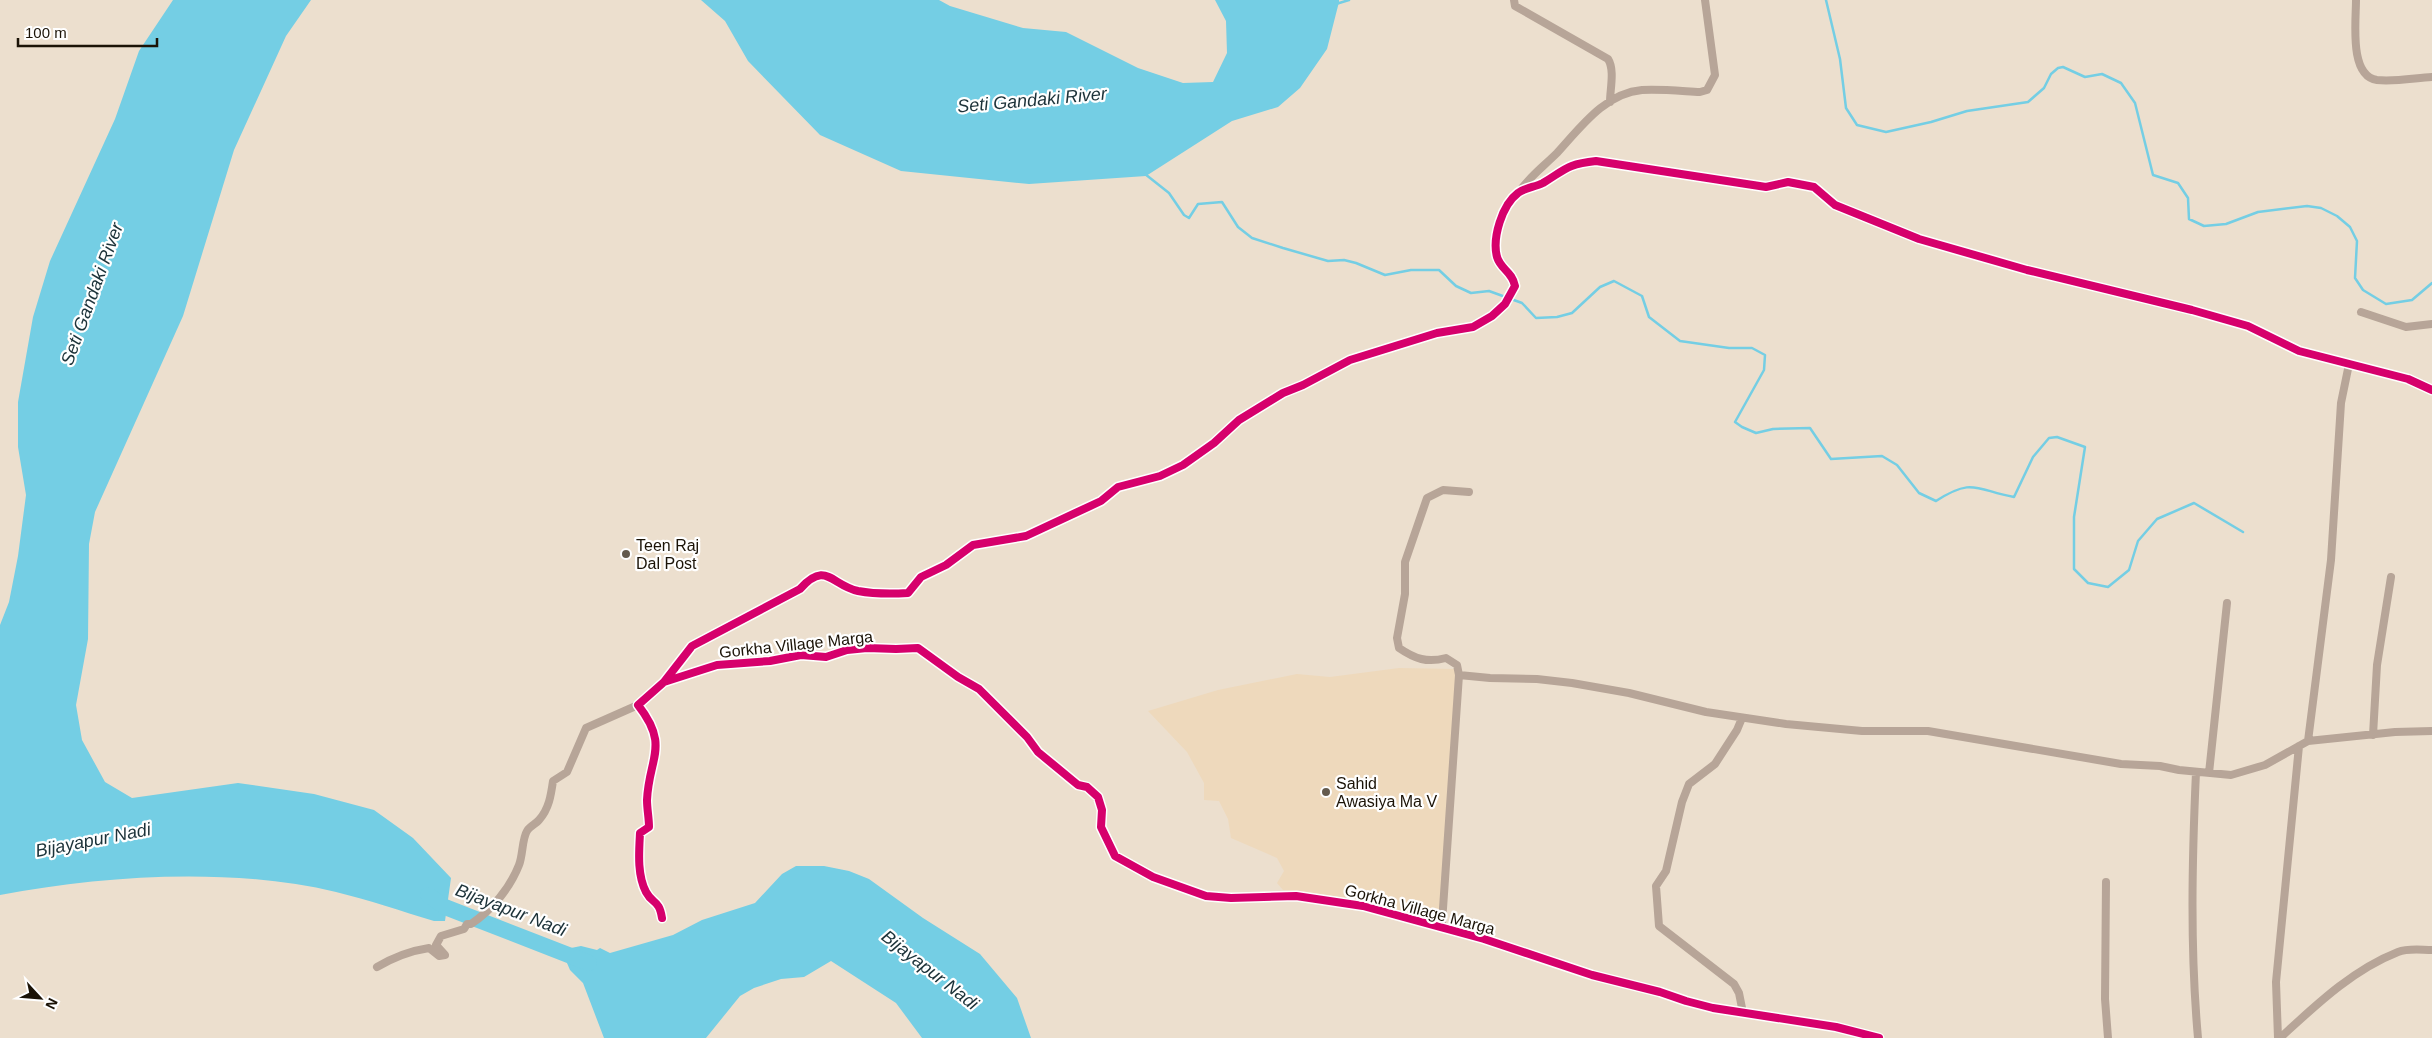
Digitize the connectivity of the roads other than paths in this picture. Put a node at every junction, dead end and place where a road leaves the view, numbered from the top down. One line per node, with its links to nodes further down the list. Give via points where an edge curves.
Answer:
1 (1514, 0): 5 (street, via 1515,6 1608,59 1612,72)
2 (1705, 0): 5 (street, via 1714,74 1707,90 1641,90)
3 (2356, 0): 4 (street, via 2358,62 2367,78)
4 (2432, 77)
5 (1610, 102): 6 (street, via 1573,133)
6 (1519, 192): 9 (street, via 1574,163 1596,161 1766,187 1801,183 1814,187 1835,205 1919,239 2248,326 2299,351); 15 (street, via 1504,212 1496,239 1498,258 1502,267 1513,276 1515,286 1505,304 1492,316 1473,326 1437,333 1350,360 1283,393 1239,420 1183,465 1160,476 1118,487 1101,501 1026,536 973,545 921,578 908,593 856,590 823,575 811,578 800,590 692,646)
7 (2361, 312): 8 (street, via 2406,328)
8 (2432, 324)
9 (2349, 364): 10 (street); 20 (street, via 2341,402 2330,560)
10 (2431, 387)
11 (1469, 492): 14 (street, via 1443,490 1427,498 1406,562 1405,594 1397,638 1399,648 1411,656 1431,662 1446,658 1457,665)
12 (2391, 577): 19 (street, via 2377,665)
13 (2227, 603): 23 (street)
14 (1459, 675): 17 (street, via 1572,683); 26 (street)
15 (664, 682): 16 (street, Gorkha Village Marga); 26 (street, Gorkha Village Marga, via 717,665 801,655 826,658 847,650 868,648 918,648 979,689 1038,752 1098,797 1102,810 1101,827 1115,856 1153,877 1206,896 1296,896 1363,906)
16 (638, 705): 25 (street, via 651,722 656,737 647,801 649,827 640,833 639,868 646,893 660,906); 28 (street, Gorkha Village Marga, via 586,728 568,772 553,781 551,800 539,820 527,831 519,865 486,914 464,929 441,936 436,945 445,955 439,956 429,948 415,950)
17 (1742, 718): 22 (street, via 1862,731 1928,731 2121,764); 29 (street, via 1715,764 1689,784 1674,829 1666,871 1656,886 1656,906 1659,926 1734,984)
18 (2432, 731): 19 (street)
19 (2373, 735): 20 (street)
20 (2308, 741): 21 (street)
21 (2299, 746): 23 (street, via 2241,774); 33 (street, via 2276,982)
22 (2196, 772): 23 (street); 32 (street, via 2191,924)
23 (2209, 773)
24 (2106, 882): 31 (street)
25 (662, 918)
26 (1444, 929): 29 (street, Gorkha Village Marga, via 1592,975 1713,1008)
27 (2432, 950): 33 (street, via 2399,952 2379,962 2332,992)
28 (377, 967)
29 (1743, 1012): 30 (street, Gorkha Village Marga, via 1836,1027)
30 (1879, 1038)
31 (2108, 1038)
32 (2198, 1038)
33 (2279, 1038)

